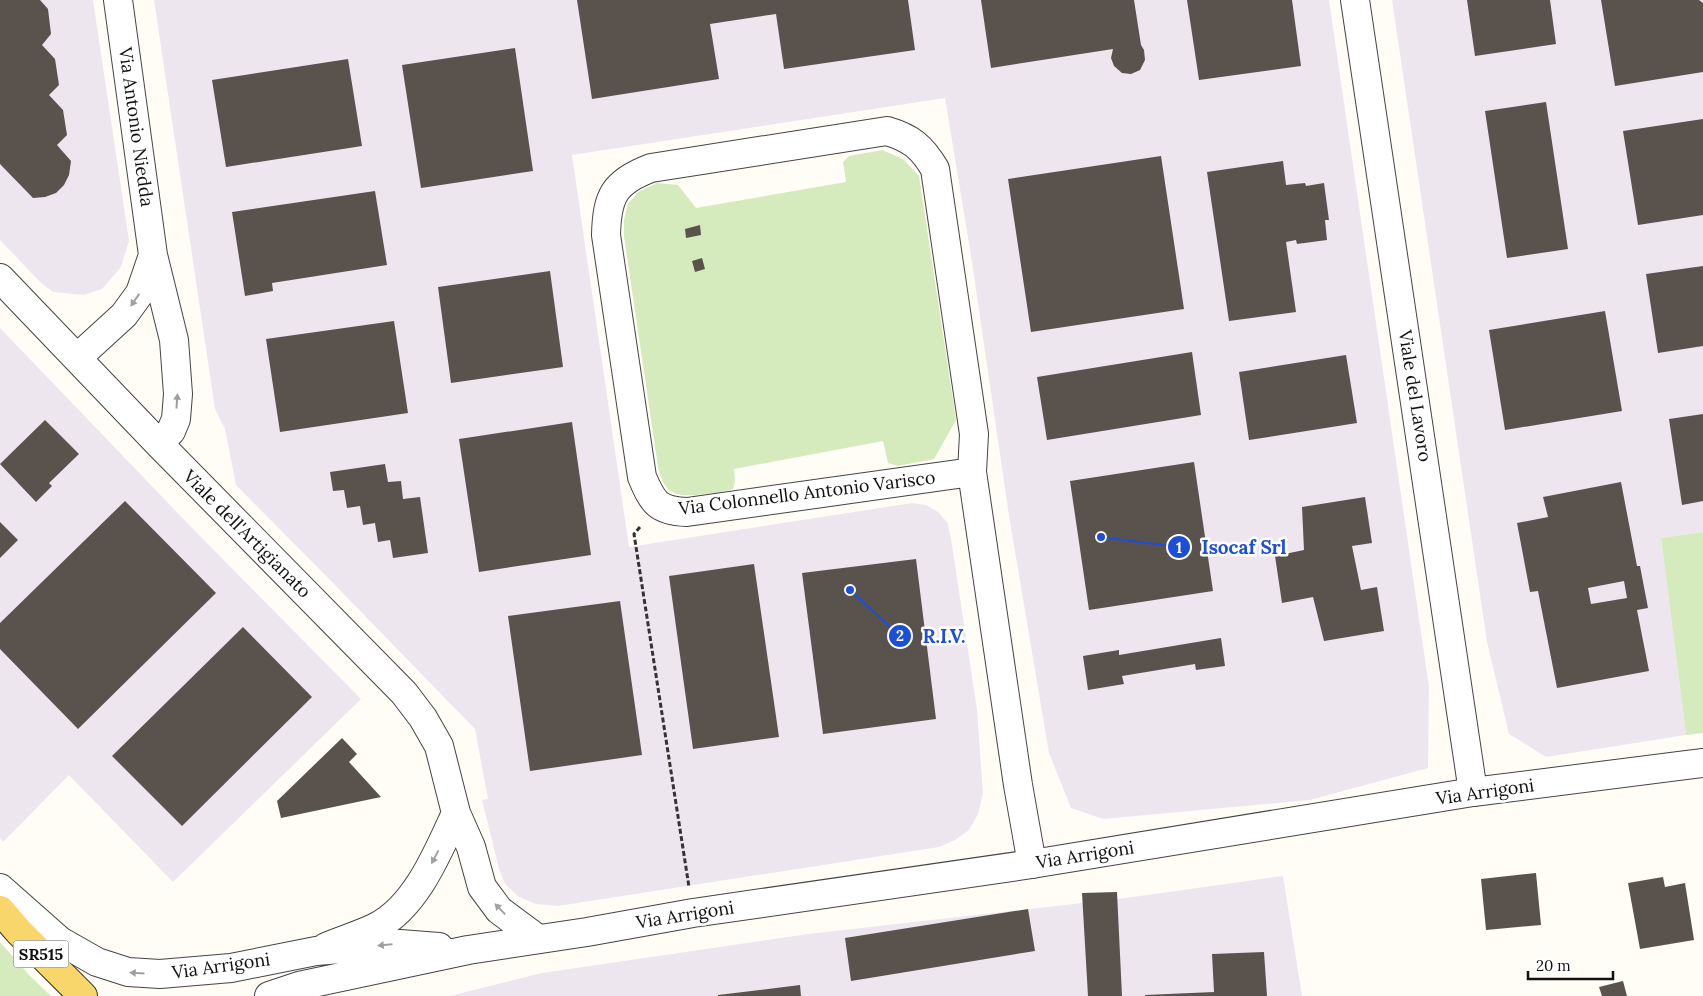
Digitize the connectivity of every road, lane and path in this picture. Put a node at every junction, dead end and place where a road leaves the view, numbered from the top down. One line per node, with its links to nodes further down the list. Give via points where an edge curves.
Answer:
1 (118, 0): 3 (street, Via Antonio Niedda)
2 (1355, 0): 10 (street, Viale del Lavoro)
3 (153, 255): 5 (street, Via Antonio Niedda, one-way to 5, via 140,293 124,315); 6 (street, Via Antonio Niedda, one-way to 3, via 171,431 176,419 178,394 174,340)
4 (0, 278): 5 (street, Viale dell'Artigianato)
5 (77, 358): 6 (street, Viale dell'Artigianato)
6 (159, 444): 11 (street, Viale dell'Artigianato, via 404,693 439,746)
7 (972, 472): 8 (street, Via Colonnello Antonio Varisco, via 687,512 672,512); 8 (street, Via Colonnello Antonio Varisco, via 974,434 935,169 915,144 902,135 887,131 651,168 632,175 618,187 609,205 606,235 642,477); 12 (street, Via Colonnello Antonio Varisco)
8 (657, 504): 15 (path, via 634,534)
9 (1703, 763): 10 (street, Via Arrigoni)
10 (1473, 792): 12 (street, Via Arrigoni)
11 (456, 813): 16 (street, Viale dell'Artigianato, one-way to 11, via 499,910 482,887 471,847); 18 (street, one-way to 18, via 425,877 401,908 377,926)
12 (1032, 864): 15 (street, Via Arrigoni)
13 (0, 888): 18 (street, Via Arrigoni, one-way to 13, via 230,968 160,974 128,972 97,962 60,941)
14 (0, 910): 19 (main road, SR515)
15 (693, 913): 16 (street, Via Arrigoni)
16 (538, 939): 17 (street, Via Arrigoni)
17 (468, 950): 18 (street, Via Arrigoni, one-way to 18, via 400,944); 20 (street, Via Arrigoni, via 299,986)
18 (316, 951)
19 (83, 996)
20 (269, 996)

